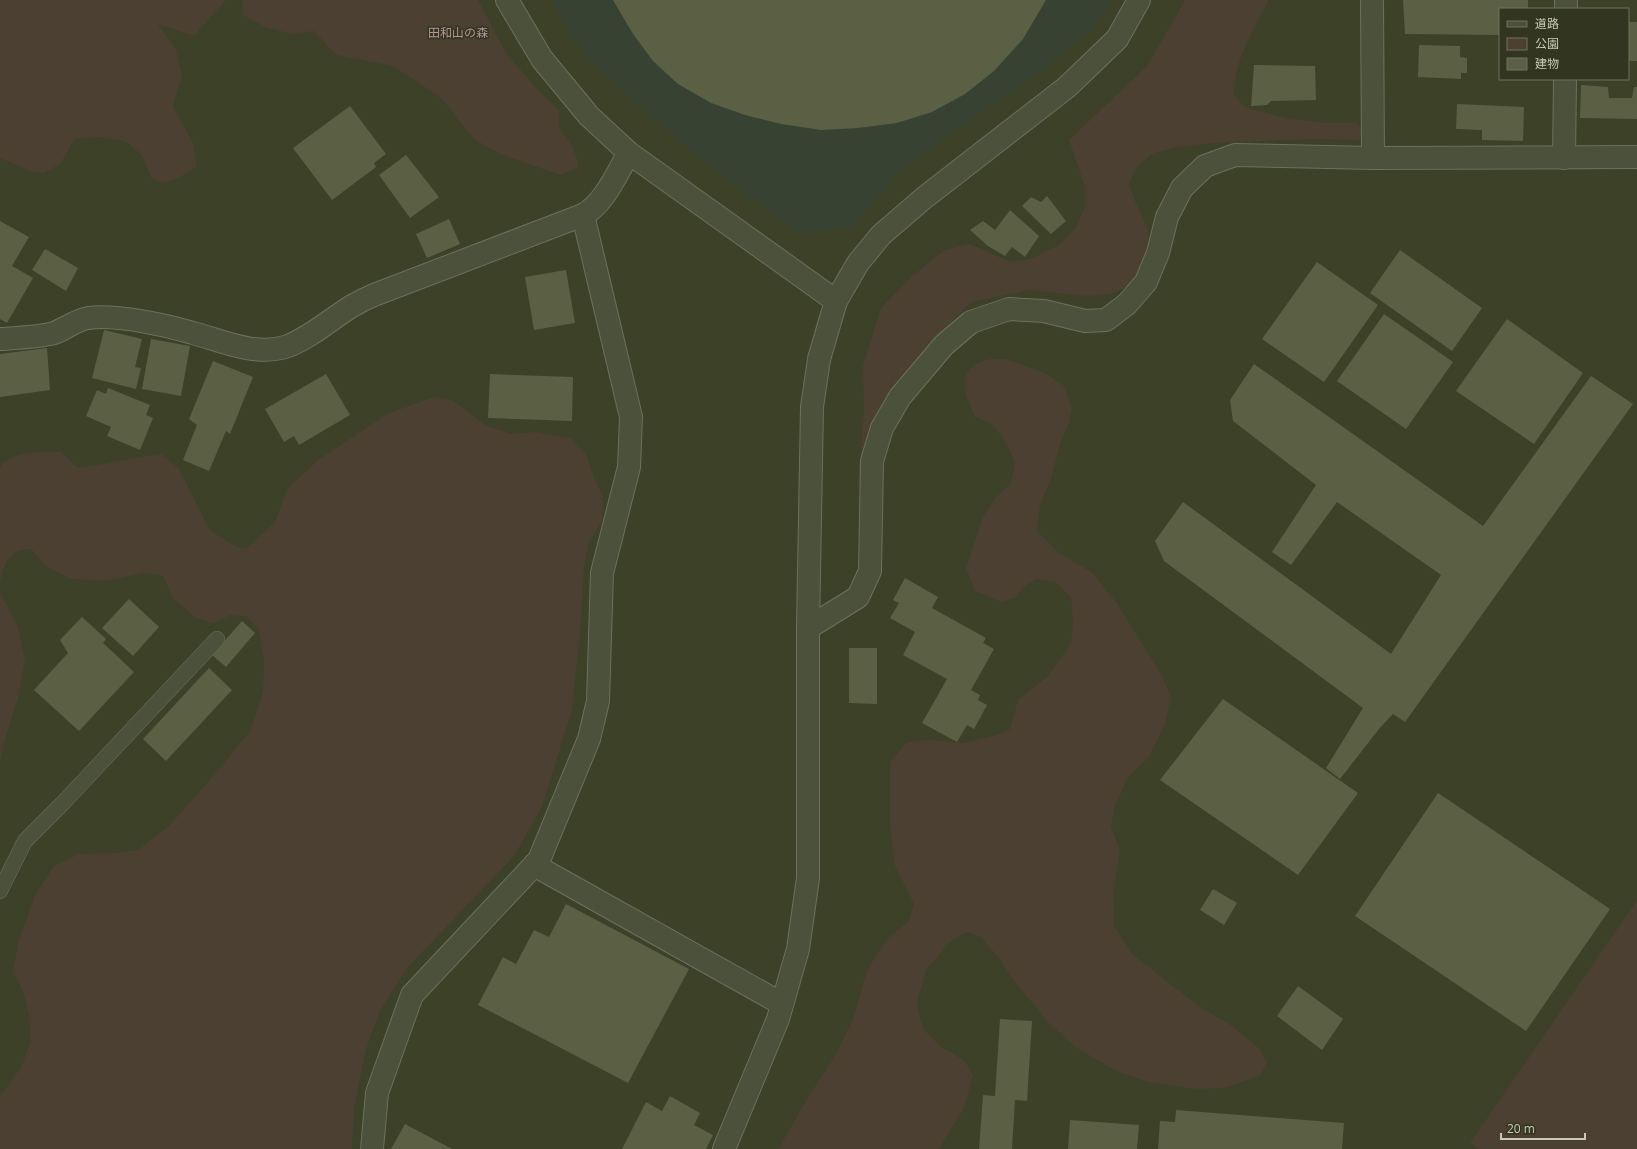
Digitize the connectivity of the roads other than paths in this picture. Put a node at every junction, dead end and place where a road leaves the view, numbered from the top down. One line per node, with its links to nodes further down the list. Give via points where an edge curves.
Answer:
1 (506, 0): 5 (street, via 542,59 589,116)
2 (1139, 0): 10 (street, via 1117,39 1067,87 880,235 858,263)
3 (1372, 0): 7 (street)
4 (1565, 80): 8 (street)
5 (629, 153): 9 (street, via 599,203 592,211); 10 (street)
6 (1637, 157): 8 (street)
7 (1373, 158): 8 (street); 12 (street, via 1235,155 1205,166 1182,188 1167,217 1158,254 1146,282 1128,304 1106,320 1085,321 1044,311 1009,309 971,322 944,345 900,397 882,428 872,461 870,571 858,597)
8 (1564, 158)
9 (583, 215): 11 (street, via 374,295 287,346 266,350 245,348 193,333 110,318 87,318 53,333); 14 (street, via 631,417 629,467 602,573 598,701 589,739 539,860)
10 (836, 301): 12 (street, via 819,359 812,407)
11 (0, 339)
12 (808, 628): 16 (street, via 808,878 798,949)
13 (217, 639): 15 (lane, via 62,804 24,840)
14 (534, 865): 16 (street); 17 (street, via 412,995 377,1094)
15 (0, 891)
16 (782, 1004): 18 (street)
17 (372, 1149)
18 (724, 1149)

